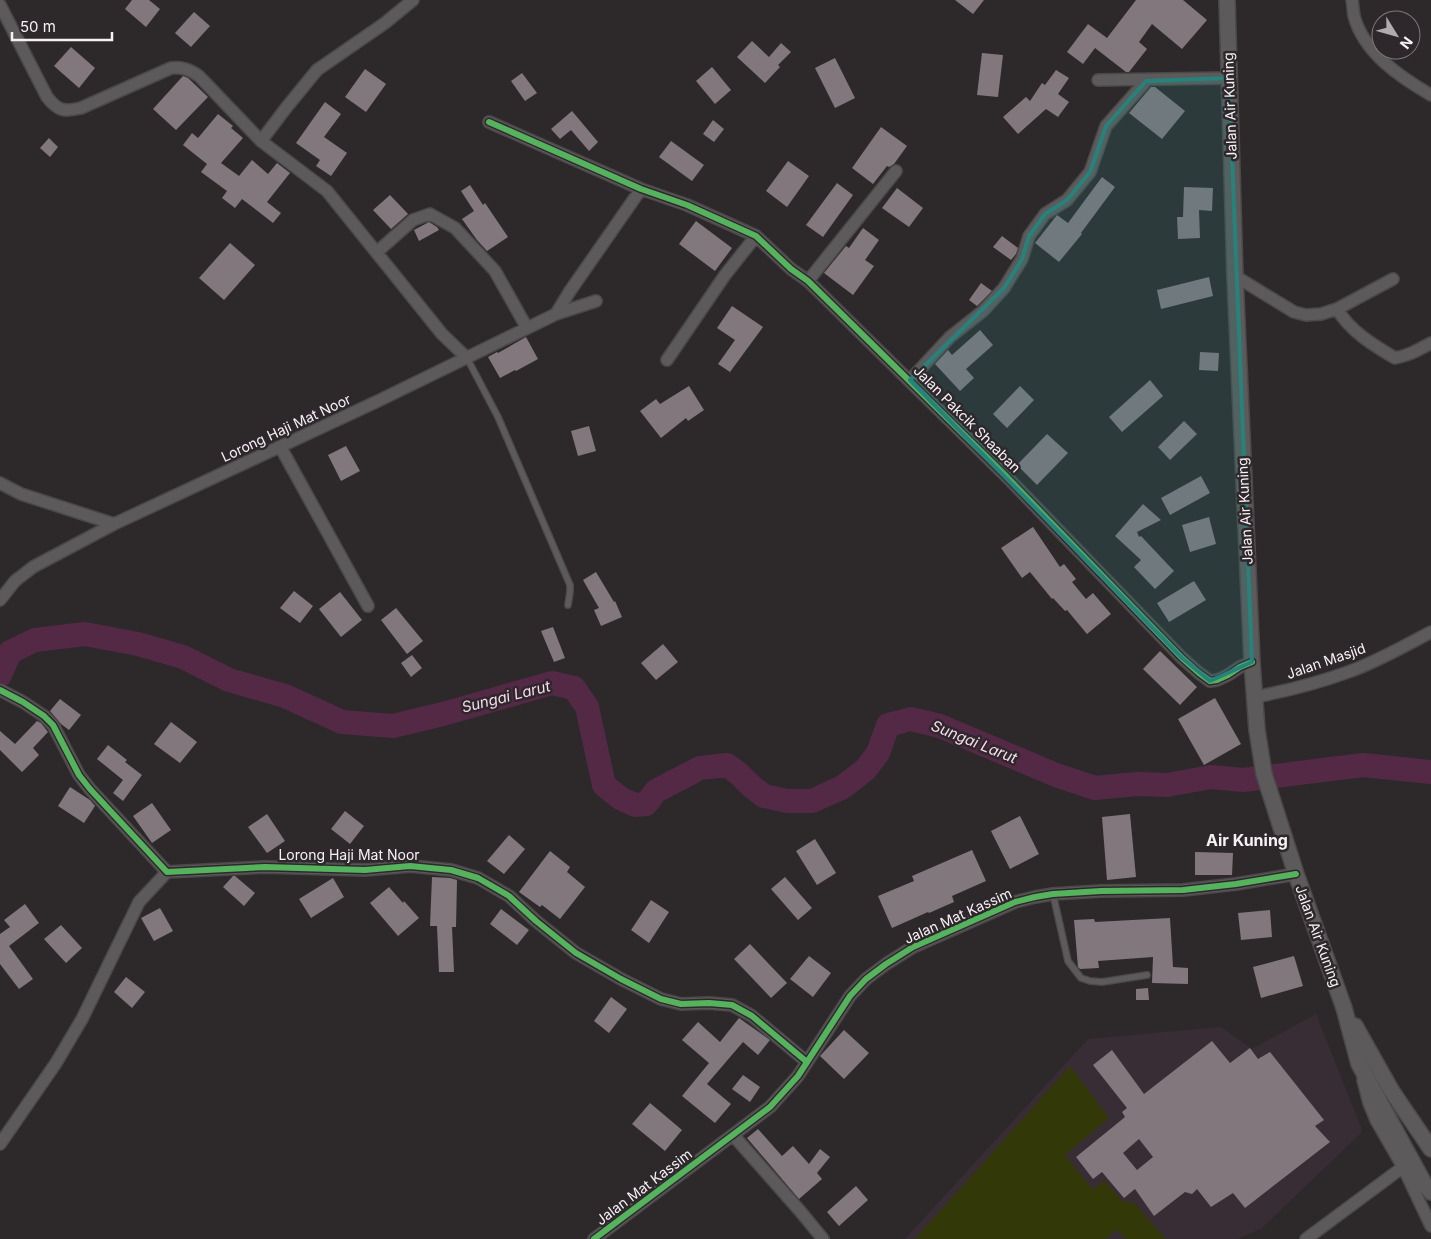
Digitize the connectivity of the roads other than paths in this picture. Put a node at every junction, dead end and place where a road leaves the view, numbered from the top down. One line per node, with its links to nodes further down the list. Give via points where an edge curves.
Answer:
1 (413, 0): 10 (street, via 317,70)
2 (1227, 0): 5 (main road, Jalan Air Kuning)
3 (1352, 0): 8 (street, via 1360,30 1382,61 1410,84)
4 (0, 5): 10 (street, via 54,106 67,111 80,108 171,68 181,67 199,76)
5 (1229, 78): 7 (street); 15 (main road, Jalan Air Kuning)
6 (1098, 80): 7 (street)
7 (1146, 80): 25 (street, via 1106,126 1090,172 1068,200 1045,214 1029,236 1022,259 1004,288 983,311 950,337)
8 (1431, 95)
9 (489, 122): 12 (street, Jalan Pakcik Shaaban)
10 (261, 142): 14 (street, via 327,191)
11 (896, 171): 17 (street)
12 (641, 189): 13 (street, Jalan Pakcik Shaaban, via 688,205); 20 (street)
13 (756, 236): 17 (street, Jalan Pakcik Shaaban); 24 (street)
14 (377, 252): 21 (street, via 413,220 430,214 455,228 495,272); 23 (street, via 442,334)
15 (1235, 276): 19 (street, via 1294,312 1321,314); 33 (main road, Jalan Air Kuning)
16 (1394, 279): 19 (street)
17 (808, 281): 25 (street, Jalan Pakcik Shaaban)
18 (596, 301): 20 (street, Lorong Haji Mat Noor)
19 (1337, 309): 22 (street, via 1343,320 1360,335 1395,358 1421,350)
20 (556, 314): 21 (street, Lorong Haji Mat Noor)
21 (527, 328): 23 (street, Lorong Haji Mat Noor)
22 (1431, 343)
23 (467, 358): 26 (street, Lorong Haji Mat Noor); 30 (lane, via 498,417 570,585)
24 (667, 360)
25 (910, 380): 33 (street, Jalan Pakcik Shaaban, via 1199,673 1210,681 1217,680)
26 (281, 448): 28 (street, Lorong Haji Mat Noor); 31 (street)
27 (0, 483): 28 (street, via 21,494)
28 (114, 524): 29 (street, Lorong Haji Mat Noor, via 33,567 15,581)
29 (0, 600)
30 (568, 605)
31 (368, 606)
32 (1431, 632): 35 (street, Jalan Masjid, via 1348,672)
33 (1252, 662): 35 (main road, Jalan Air Kuning)
34 (3, 691): 36 (street, via 54,725 90,790)
35 (1255, 697): 37 (main road, Jalan Air Kuning, via 1264,774)
36 (167, 872): 41 (street, Lorong Haji Mat Noor, via 265,867 365,870 410,866 451,870 478,878 509,896 576,953 621,979 681,1004 732,1005 752,1016); 46 (street, via 139,902 82,1019)
37 (1296, 874): 38 (street, Jalan Mat Kassim, via 1183,890); 40 (main road, Jalan Air Kuning)
38 (1053, 894): 39 (lane, via 1068,961 1081,978 1102,982); 41 (street, Jalan Mat Kassim, via 1015,902 913,947 886,964 850,996)
39 (1147, 975)
40 (1344, 1008): 42 (main road, Jalan Air Kuning); 43 (main road, Jalan Air Kuning)
41 (807, 1062): 44 (street, Jalan Mat Kassim, via 770,1107)
42 (1359, 1064): 48 (street, via 1376,1120); 49 (main road, Jalan Air Kuning)
43 (1418, 1130): 45 (main road); 47 (main road, Jalan Air Kuning)
44 (733, 1135): 51 (street, Jalan Mat Kassim); 52 (street)
45 (1431, 1142)
46 (0, 1144)
47 (1431, 1149)
48 (1403, 1167): 50 (street); 53 (street)
49 (1431, 1192)
50 (1431, 1226)
51 (594, 1239)
52 (823, 1239)
53 (1306, 1239)

